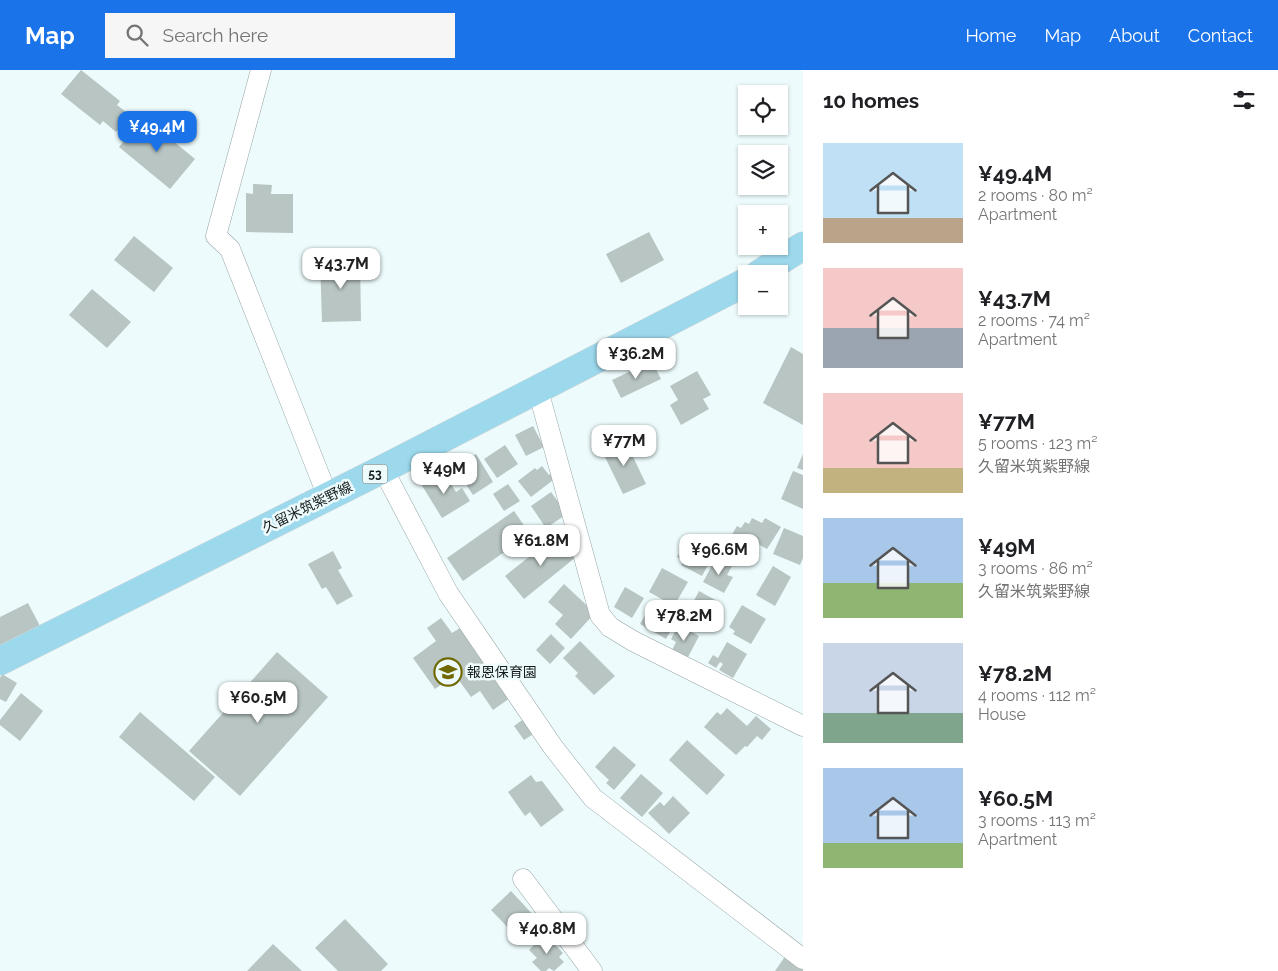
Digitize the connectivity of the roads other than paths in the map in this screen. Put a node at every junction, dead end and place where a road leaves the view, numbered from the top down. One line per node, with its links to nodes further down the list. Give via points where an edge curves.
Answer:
1 (261, 70): 7 (street, via 216,236 230,249)
2 (803, 246): 3 (main road)
3 (773, 265)
4 (738, 286): 5 (main road, 久留米筑紫野線 / 53)
5 (538, 390): 6 (main road, 久留米筑紫野線 / 53); 9 (street, via 600,615 610,627 641,645)
6 (383, 469): 7 (main road, 久留米筑紫野線 / 53); 11 (street, via 448,593 553,747 593,798)
7 (328, 497): 8 (main road, 久留米筑紫野線 / 53)
8 (0, 660)
9 (803, 726)
10 (523, 879): 12 (street)
11 (803, 959)
12 (592, 971)

